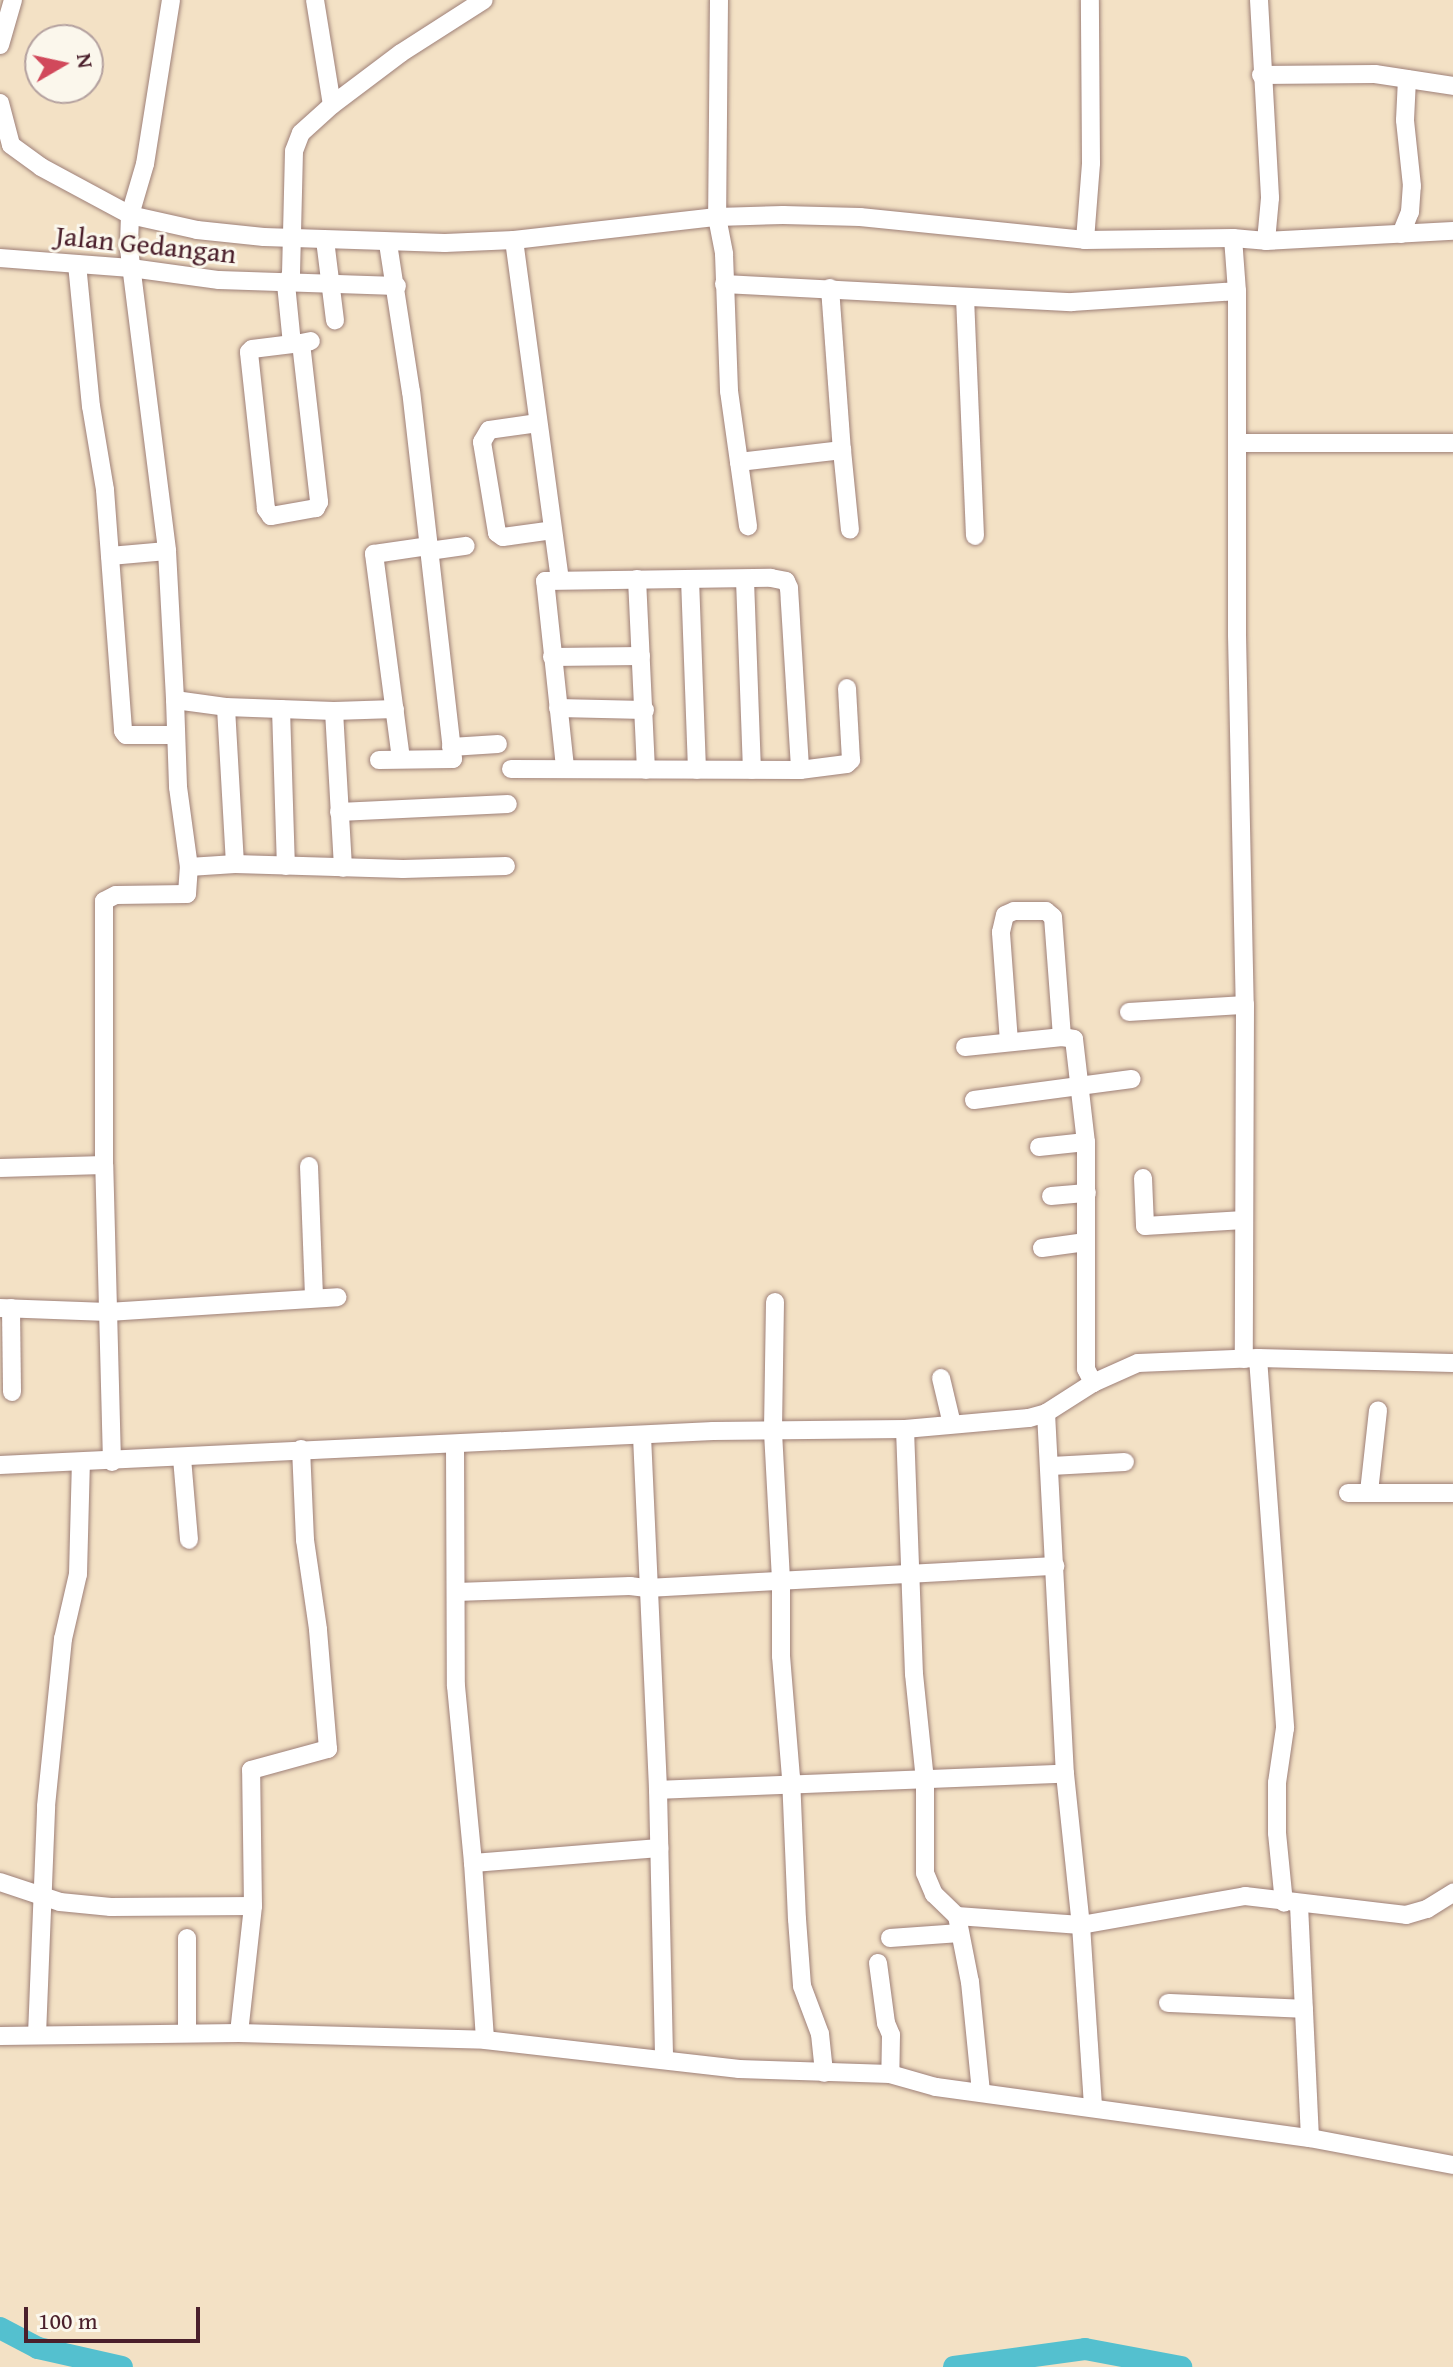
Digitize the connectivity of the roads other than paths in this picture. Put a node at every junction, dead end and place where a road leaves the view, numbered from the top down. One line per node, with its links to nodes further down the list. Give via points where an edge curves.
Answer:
1 (13, 0): 8 (street)
2 (171, 0): 14 (street, via 145,164)
3 (315, 0): 13 (street)
4 (484, 0): 13 (street)
5 (719, 0): 15 (street)
6 (1090, 0): 22 (street, via 1091,163)
7 (1259, 0): 9 (street)
8 (0, 45)
9 (1261, 75): 10 (street, via 1375,74); 23 (street, via 1270,198)
10 (1407, 79): 11 (street); 17 (street, via 1412,186)
11 (1453, 86)
12 (0, 103): 14 (street, via 11,145)
13 (332, 105): 18 (street, via 301,133 294,151)
14 (130, 215): 18 (street, via 197,230); 27 (street)
15 (717, 217): 21 (street); 22 (street, via 860,217); 29 (street)
16 (1453, 231): 17 (street)
17 (1401, 234): 23 (street)
18 (289, 238): 20 (street); 28 (street, via 291,274)
19 (1233, 238): 22 (street); 23 (street); 33 (street)
20 (325, 240): 24 (street); 30 (street)
21 (514, 240): 24 (street); 37 (street)
22 (1085, 240)
23 (1266, 241)
24 (388, 243): 31 (street)
25 (0, 258): 26 (street, Jalan Gedangan)
26 (77, 264): 27 (street, Jalan Gedangan); 49 (street)
27 (131, 268): 28 (street, Jalan Gedangan); 48 (street)
28 (286, 284): 30 (street, Jalan Gedangan); 36 (street)
29 (724, 284): 32 (street); 41 (street, via 729,391)
30 (330, 285): 31 (street, Jalan Gedangan); 35 (street)
31 (397, 286): 47 (street)
32 (830, 288): 34 (street); 40 (street)
33 (1237, 291): 34 (street, via 1072,302); 38 (street)
34 (965, 297): 45 (street)
35 (335, 320)
36 (301, 343): 36 (street, via 319,502 316,508 271,516 266,509 249,352)
37 (538, 423): 43 (street); 43 (street, via 489,430 482,442 497,533 503,537)
38 (1237, 443): 39 (street); 82 (street)
39 (1453, 443)
40 (842, 450): 41 (street); 44 (street)
41 (739, 462): 42 (street)
42 (748, 526)
43 (553, 530): 50 (street)
44 (850, 530)
45 (975, 536)
46 (466, 546): 47 (street)
47 (429, 548): 61 (street, via 374,554); 66 (street)
48 (167, 551): 49 (street); 57 (street)
49 (110, 556): 64 (street, via 123,731)
50 (560, 579): 51 (street); 55 (street, via 549,579 544,587)
51 (637, 579): 52 (street); 54 (street)
52 (690, 579): 53 (street); 72 (street)
53 (745, 580): 73 (street); 74 (street, via 781,579 788,584)
54 (641, 656): 55 (street); 62 (street)
55 (552, 657): 59 (street)
56 (847, 688): 74 (street, via 850,762)
57 (175, 700): 58 (street); 64 (street)
58 (226, 707): 60 (street); 77 (street)
59 (558, 708): 62 (street); 69 (street)
60 (281, 709): 63 (street); 78 (street)
61 (395, 709): 63 (street); 67 (street)
62 (645, 710): 71 (street)
63 (334, 711): 76 (street)
64 (175, 735): 80 (street)
65 (498, 744): 66 (street)
66 (451, 747): 67 (street, via 452,760)
67 (401, 759): 68 (street)
68 (379, 760)
69 (565, 767): 70 (street); 71 (street)
70 (511, 769)
71 (646, 770): 72 (street)
72 (697, 770): 73 (street)
73 (752, 770): 74 (street)
74 (800, 770)
75 (508, 804): 76 (street)
76 (339, 812): 81 (street)
77 (235, 864): 78 (street); 80 (street)
78 (286, 866): 81 (street)
79 (506, 866): 81 (street)
80 (189, 867): 92 (street, via 187,894 116,895 104,901)
81 (343, 868)
82 (1245, 1005): 83 (street); 98 (street)
83 (1129, 1012)
84 (1062, 1037): 85 (street); 85 (street, via 1053,917 1046,911 1014,911 1005,915 1001,932); 88 (street, via 1074,1039)
85 (1009, 1042): 86 (street)
86 (965, 1047)
87 (1132, 1079): 88 (street)
88 (1082, 1085): 89 (street); 90 (street)
89 (974, 1100)
90 (1086, 1142): 91 (street); 96 (street)
91 (1039, 1147)
92 (104, 1165): 94 (street); 105 (street)
93 (309, 1166): 101 (street)
94 (0, 1168)
95 (1143, 1178): 98 (street, via 1145,1226)
96 (1087, 1193): 97 (street); 99 (street)
97 (1051, 1196)
98 (1244, 1220): 106 (street)
99 (1086, 1242): 100 (street); 108 (street)
100 (1042, 1248)
101 (314, 1296): 102 (street); 105 (street)
102 (338, 1297)
103 (775, 1302): 115 (street)
104 (5, 1308): 105 (street); 110 (street)
105 (108, 1312): 119 (street)
106 (1248, 1352): 107 (street); 108 (street, via 1138,1363); 143 (street, via 1285,1728 1277,1833)
107 (1453, 1363)
108 (1090, 1376): 112 (street)
109 (941, 1378): 113 (street)
110 (12, 1392)
111 (1378, 1410): 125 (street)
112 (1046, 1413): 113 (street); 124 (street)
113 (952, 1424): 114 (street)
114 (905, 1429): 115 (street); 130 (street)
115 (773, 1432): 116 (street); 131 (street)
116 (642, 1436): 117 (street); 132 (street)
117 (455, 1444): 118 (street); 133 (street)
118 (301, 1449): 120 (street); 144 (street, via 305,1540 328,1749 251,1770)
119 (112, 1454): 120 (street); 122 (street)
120 (182, 1458): 128 (street)
121 (1125, 1462): 124 (street)
122 (81, 1463): 123 (street); 141 (street, via 78,1574 53,1719)
123 (0, 1465)
124 (1051, 1466): 129 (street)
125 (1369, 1492): 126 (street); 127 (street)
126 (1348, 1493)
127 (1453, 1493)
128 (189, 1540)
129 (1055, 1566): 130 (street); 134 (street)
130 (913, 1573): 131 (street); 135 (street, via 914,1674)
131 (781, 1580): 132 (street); 136 (street)
132 (647, 1588): 133 (street); 137 (street)
133 (456, 1592): 139 (street, via 456,1686)
134 (1065, 1774): 135 (street); 146 (street)
135 (924, 1776): 136 (street); 145 (street, via 925,1873)
136 (791, 1780): 137 (street); 158 (street, via 802,1986 820,2034)
137 (658, 1790): 138 (street)
138 (659, 1848): 139 (street); 157 (street)
139 (473, 1863): 156 (street)
140 (0, 1882): 141 (street)
141 (41, 1893): 144 (street, via 60,1902 111,1907); 154 (street)
142 (1453, 1893): 143 (street, via 1406,1915)
143 (1291, 1904): 146 (street, via 1245,1896); 151 (street)
144 (253, 1906): 153 (street)
145 (958, 1924): 146 (street); 148 (street); 160 (street)
146 (1081, 1925): 161 (street)
147 (187, 1938): 152 (street)
148 (890, 1938)
149 (878, 1963): 159 (street, via 891,2035)
150 (1168, 2003): 151 (street)
151 (1304, 2009): 162 (street)
152 (187, 2033): 153 (street); 154 (street)
153 (239, 2033): 156 (street)
154 (37, 2035): 155 (street)
155 (0, 2036)
156 (485, 2040): 157 (street)
157 (664, 2058): 158 (street)
158 (824, 2073): 159 (street)
159 (890, 2074): 160 (street)
160 (981, 2092): 161 (street)
161 (1093, 2108): 162 (street)
162 (1310, 2138): 163 (street)
163 (1453, 2165)

